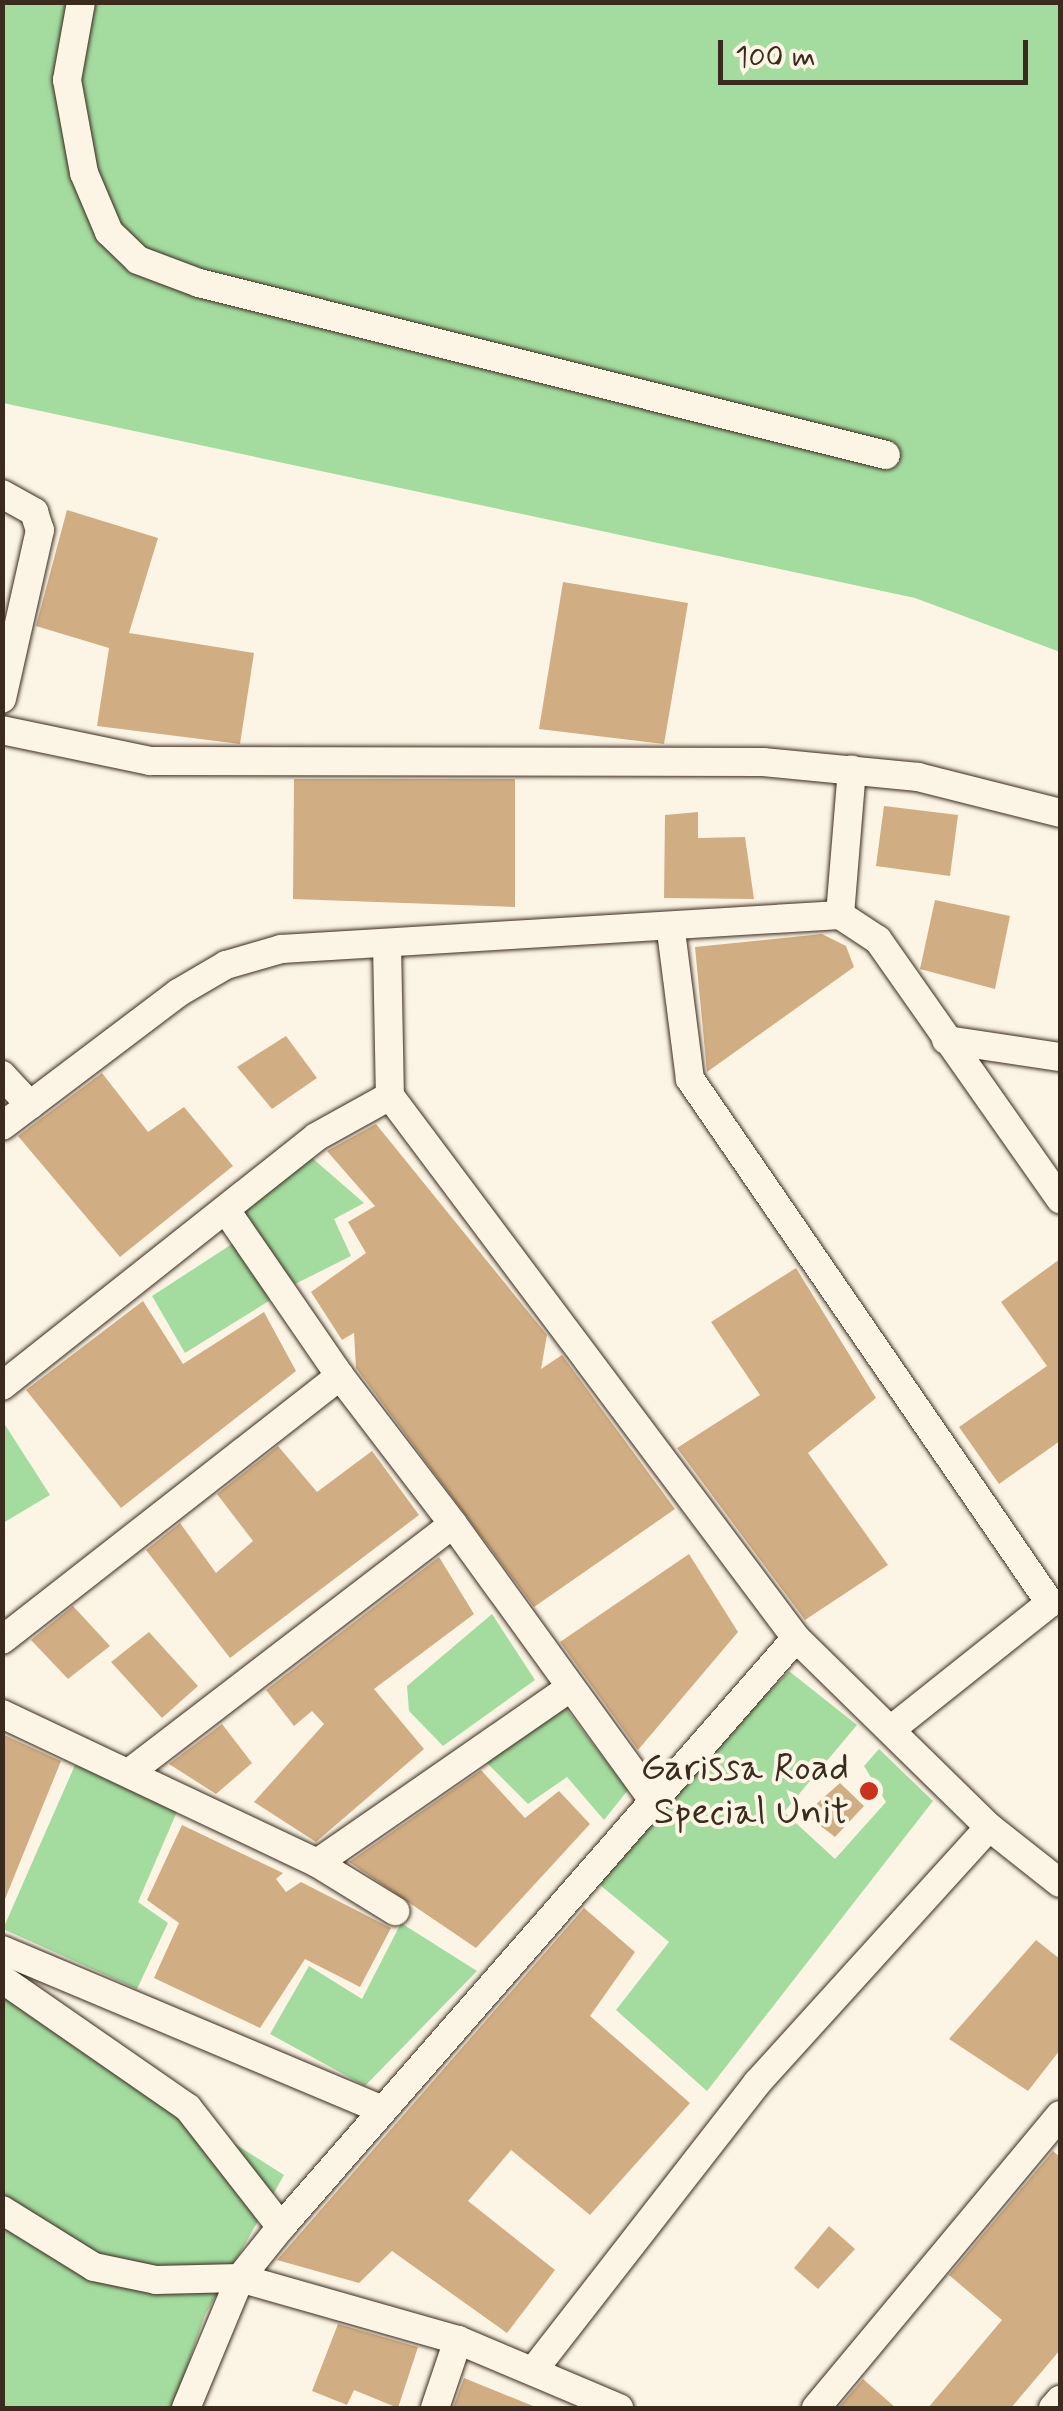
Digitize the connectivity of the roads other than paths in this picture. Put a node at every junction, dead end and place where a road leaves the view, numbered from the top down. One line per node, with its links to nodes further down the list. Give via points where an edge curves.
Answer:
1 (81, 2): 2 (street, via 67,80 84,173 109,232 138,260 199,283)
2 (886, 455)
3 (2, 494): 4 (street, via 34,512 40,530)
4 (2, 700)
5 (2, 730): 6 (street, via 150,762 585,759)
6 (852, 770): 7 (street); 8 (street)
7 (1060, 813)
8 (840, 915): 9 (street); 11 (street, via 878,940)
9 (672, 931): 10 (street, via 479,933); 22 (street, via 690,1079)
10 (387, 944): 14 (street); 15 (street, via 281,949 226,964)
11 (946, 1040): 12 (street); 17 (street)
12 (1060, 1057)
13 (2, 1075): 15 (street)
14 (390, 1096): 18 (street, via 316,1137); 23 (street)
15 (30, 1105): 16 (street)
16 (2, 1126)
17 (1060, 1199)
18 (226, 1210): 19 (street); 20 (street)
19 (340, 1376): 21 (street); 24 (street)
20 (2, 1386)
21 (453, 1524): 25 (street); 28 (street)
22 (1055, 1610): 27 (street)
23 (796, 1638): 27 (street); 29 (street)
24 (2, 1640)
25 (568, 1690): 29 (street); 31 (street)
26 (2, 1714): 28 (street)
27 (893, 1728): 30 (street)
28 (130, 1772): 31 (street)
29 (652, 1799): 36 (street)
30 (988, 1827): 32 (street); 42 (street, via 757,2083)
31 (318, 1864): 33 (street)
32 (1060, 1883)
33 (395, 1911)
34 (2, 1950): 36 (street)
35 (2, 1979): 39 (street, via 188,2108)
36 (380, 2109): 39 (street)
37 (1060, 2115): 47 (street)
38 (2, 2210): 40 (street, via 94,2267 156,2280)
39 (280, 2227): 40 (street)
40 (240, 2278): 41 (street); 44 (street)
41 (458, 2340): 42 (street); 45 (street)
42 (536, 2367): 46 (street)
43 (1060, 2400): 48 (street)
44 (186, 2408)
45 (435, 2408)
46 (619, 2408)
47 (816, 2408)
48 (1052, 2408)

